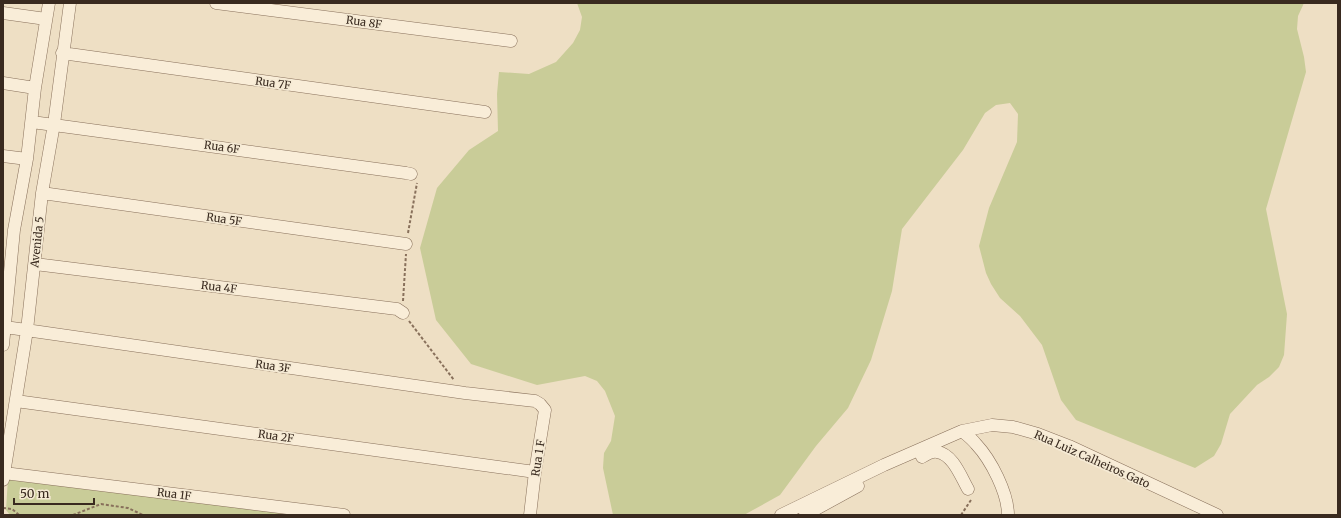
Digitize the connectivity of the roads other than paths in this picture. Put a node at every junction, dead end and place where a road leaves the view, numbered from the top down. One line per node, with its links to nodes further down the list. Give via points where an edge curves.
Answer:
1 (49, 3): 5 (street, Avenida 5)
2 (70, 3): 7 (street, Avenida 5)
3 (216, 3): 6 (street, Rua 8F)
4 (3, 13): 5 (street)
5 (46, 19): 9 (street, Avenida 5)
6 (512, 41)
7 (62, 53): 10 (street, Rua 7F); 12 (street, Avenida 5)
8 (3, 84): 9 (street)
9 (35, 88): 11 (street, Avenida 5)
10 (485, 112)
11 (32, 122): 12 (street, Rua 6F); 14 (street, Avenida 5)
12 (54, 124): 15 (street, Rua 6F); 16 (street, Avenida 5)
13 (3, 156): 14 (street)
14 (27, 159): 17 (street, Avenida 5)
15 (411, 174)
16 (42, 193): 18 (street, Rua 5F); 19 (street, Avenida 5)
17 (8, 230): 20 (street, Avenida 5)
18 (406, 244)
19 (35, 264): 21 (street, Rua 4F, via 397,309); 23 (street, Avenida 5)
20 (5, 295): 22 (street, Avenida 5)
21 (403, 313)
22 (5, 327): 23 (street, Rua 3F); 24 (street, Avenida 5)
23 (27, 330): 25 (street, Avenida 5); 26 (street, Rua 3F, via 535,401)
24 (3, 345)
25 (16, 401): 28 (street, Rua 2F); 29 (street, Avenida 5)
26 (540, 404): 28 (street, Rua 1 F, via 545,410)
27 (962, 431): 33 (street, Rua Luiz Calheiros Gato); 35 (street, via 977,444 990,463 1004,495); 36 (street, Rua Luiz Calheiros Gato, via 992,425 1013,427 1038,434)
28 (536, 472): 32 (street, Rua 1 F)
29 (4, 476): 31 (street, Rua 1F)
30 (968, 489): 34 (street, via 950,458 933,452 869,480)
31 (344, 515)
32 (530, 515)
33 (781, 515)
34 (805, 515)
35 (1008, 515)
36 (1217, 515)

